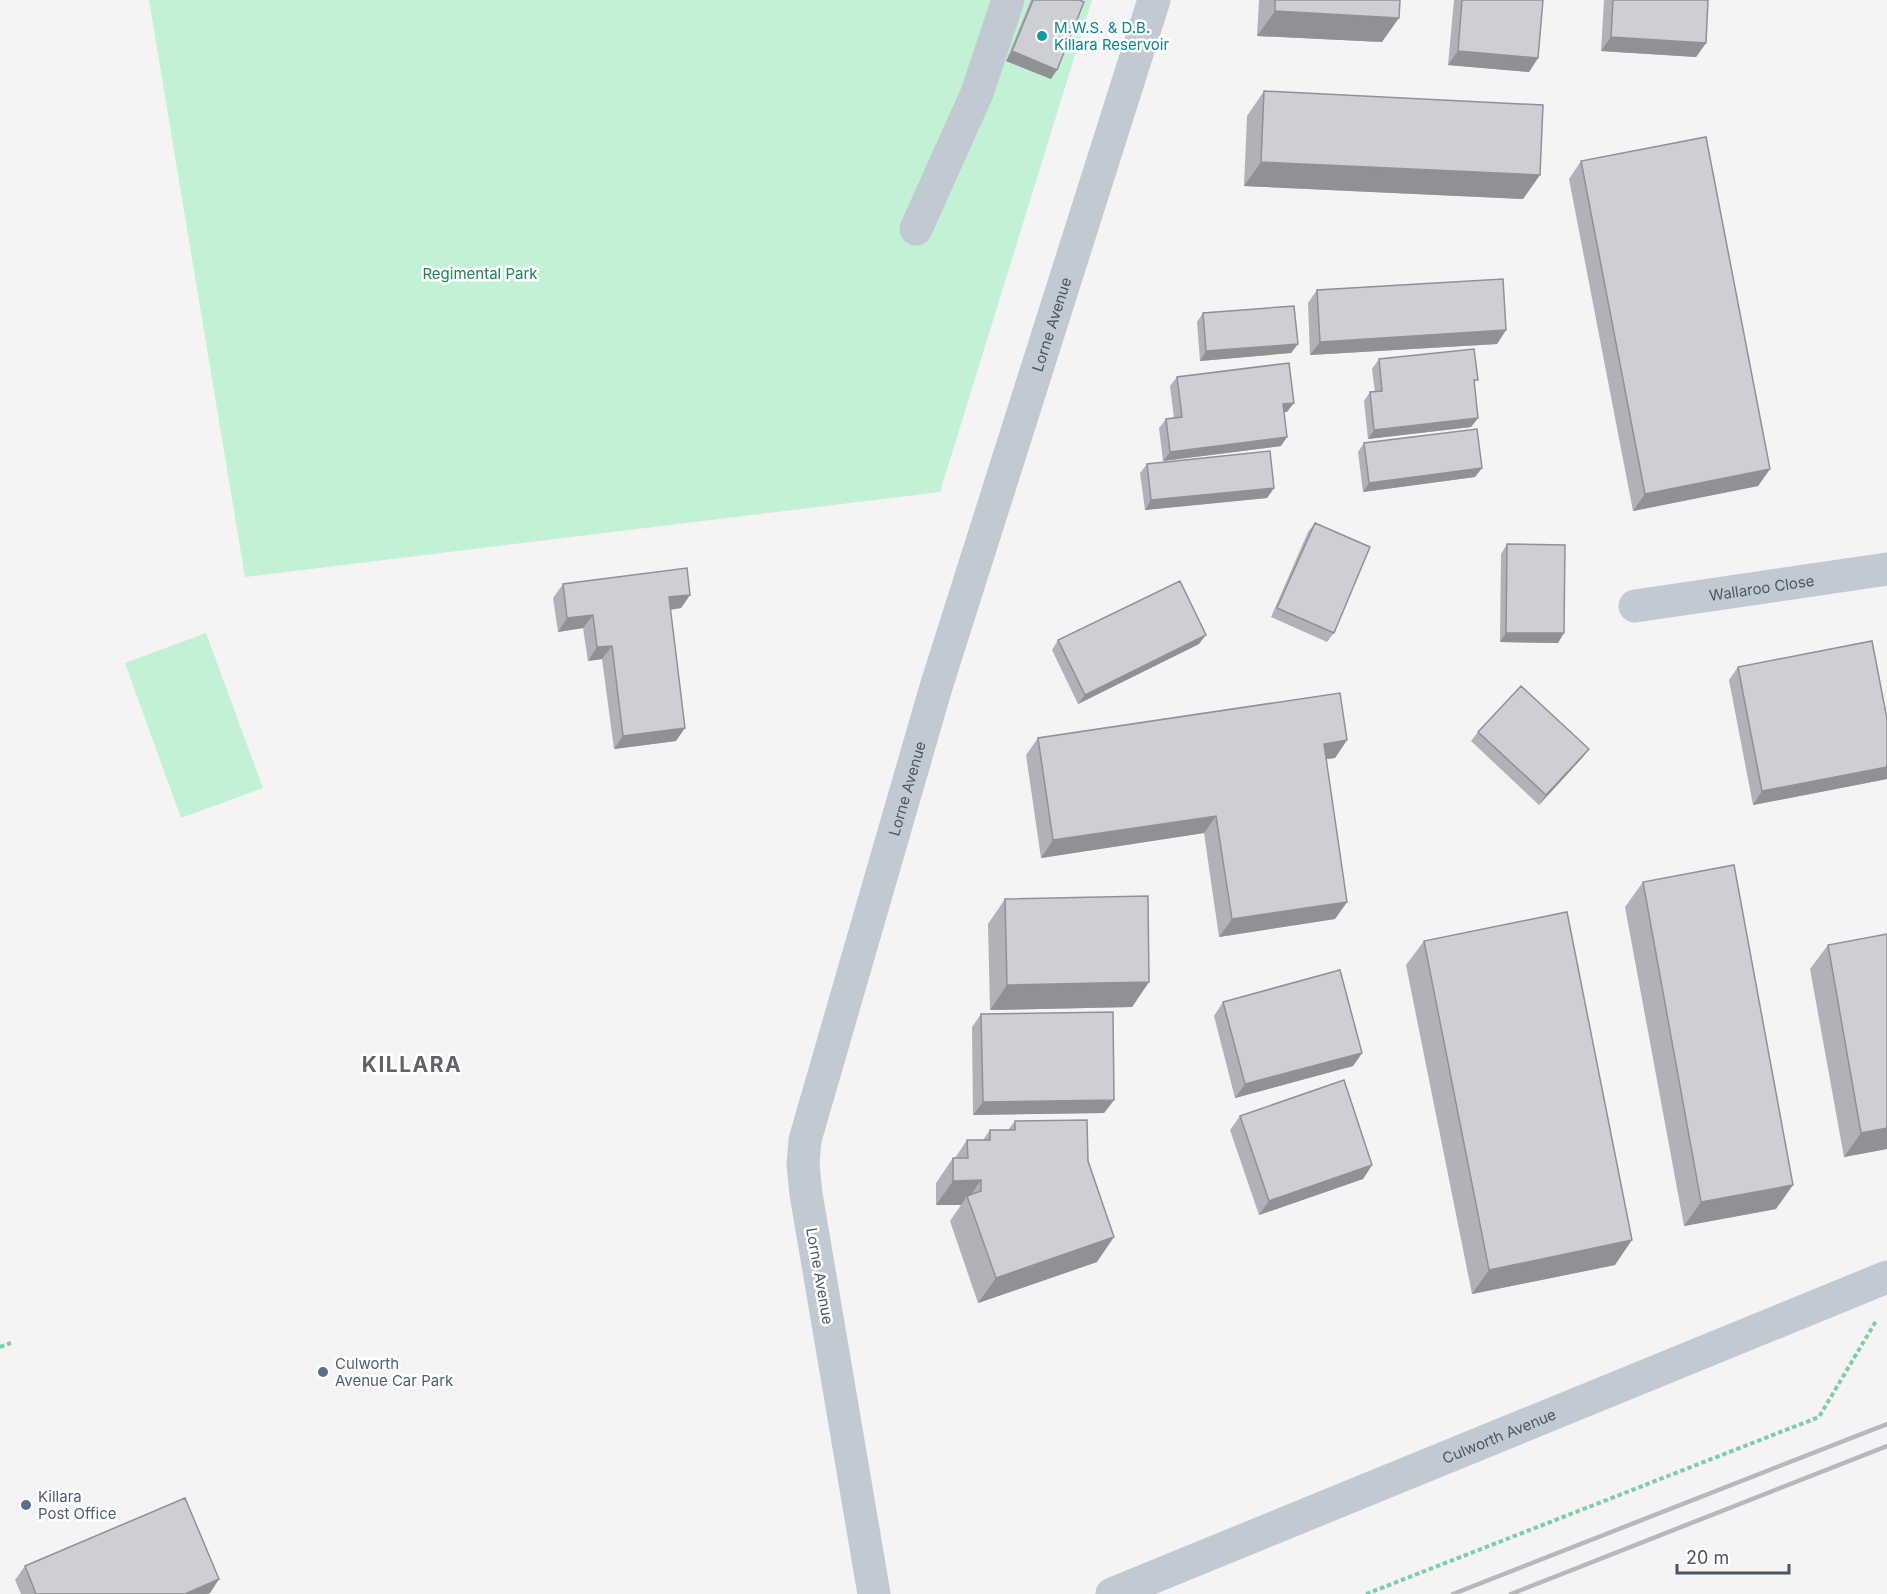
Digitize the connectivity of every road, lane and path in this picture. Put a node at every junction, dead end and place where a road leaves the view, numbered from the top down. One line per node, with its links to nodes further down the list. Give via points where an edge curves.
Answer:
1 (1008, 0): 3 (street, via 977,93)
2 (1154, 0): 10 (street, Lorne Avenue, via 936,687 805,1140 806,1194)
3 (916, 229)
4 (1887, 569): 5 (street, Wallaroo Close)
5 (1635, 606)
6 (1887, 1278): 11 (street, Culworth Avenue)
7 (1881, 1312): 12 (path, via 1819,1417)
8 (11, 1343): 9 (path)
9 (0, 1347)
10 (874, 1594)
11 (1112, 1594)
12 (1366, 1594)

